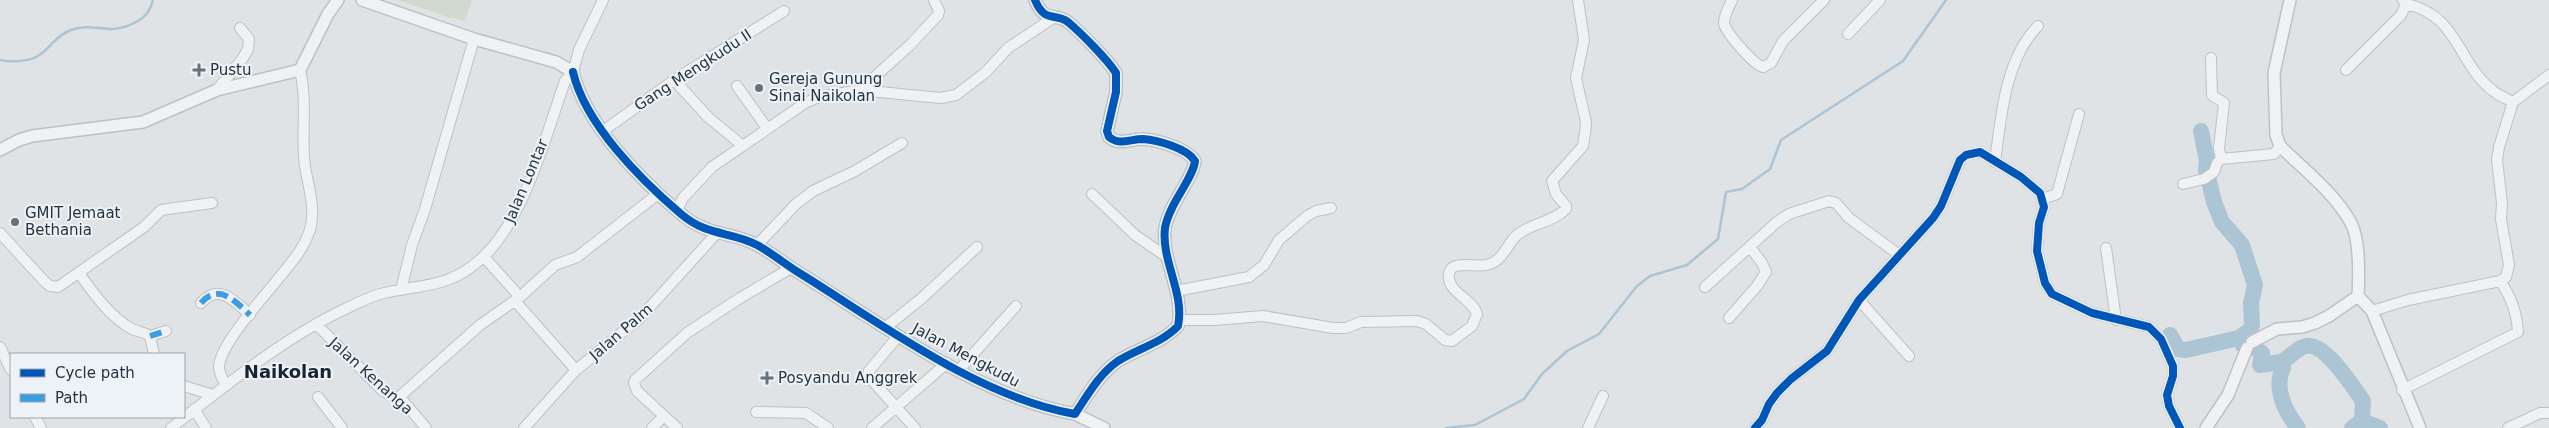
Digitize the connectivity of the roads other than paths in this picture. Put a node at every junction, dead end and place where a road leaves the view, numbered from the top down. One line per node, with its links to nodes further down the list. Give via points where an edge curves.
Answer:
1 (338, 0): 19 (street)
2 (362, 0): 17 (street)
3 (603, 0): 21 (street, Jalan Lontar, via 579,50)
4 (934, 0): 26 (street, via 938,15)
5 (1035, 0): 13 (street, via 1042,12)
6 (1578, 0): 67 (street, via 1584,40 1576,78 1586,122 1585,133 1583,146 1552,181 1566,210 1557,218 1515,237 1504,255 1492,263 1452,268 1449,279 1454,289 1473,305 1477,314 1468,330 1452,341 1445,340 1426,324 1417,321 1361,322 1346,328 1334,328 1263,316)
7 (1732, 0): 8 (street, via 1724,22 1727,30 1756,65 1763,67 1771,63 1783,41)
8 (1824, 0)
9 (1880, 0): 16 (street)
10 (2290, 0): 33 (street, via 2274,73 2276,135)
11 (2405, 2): 20 (street, via 2401,15); 27 (street, via 2437,18 2484,81 2495,93)
12 (784, 11): 23 (street, Gang Mengkudu II)
13 (1053, 18): 26 (street, via 1008,48 986,72 956,96 940,98); 52 (street, via 1066,21 1116,73 1109,136 1120,142 1136,139 1157,142 1188,154 1195,161 1168,218)
14 (2038, 26): 36 (street, via 2026,40 2016,61 2000,122)
15 (240, 28): 25 (street, via 249,39 248,49)
16 (1848, 34)
17 (474, 39): 21 (street, via 556,62); 57 (street, via 412,245)
18 (2211, 58): 35 (street, via 2212,94 2224,103 2219,148)
19 (300, 70): 25 (street); 65 (street, via 306,109 304,158 312,210 310,231 300,251)
20 (2346, 70)
21 (573, 72): 30 (street, Jalan Mengkudu, via 576,84); 51 (street, Jalan Lontar, via 565,81 514,216)
22 (2549, 75): 27 (street)
23 (674, 80): 30 (street, Gang Mengkudu II); 32 (street, via 708,117)
24 (737, 86): 29 (street)
25 (217, 90): 34 (street, via 143,122 32,136)
26 (860, 90): 29 (street, via 819,97)
27 (2513, 102): 55 (street, via 2497,160 2508,265 2506,277)
28 (2079, 114): 40 (street, via 2057,194)
29 (767, 128): 32 (street)
30 (603, 130): 38 (street, Jalan Mengkudu, via 611,144)
31 (902, 143): 46 (street, via 856,171 813,191)
32 (743, 146): 43 (street, via 712,167 683,198)
33 (2280, 146): 35 (street, via 2274,154); 59 (street, via 2337,204 2352,224 2359,275)
34 (0, 150)
35 (2222, 159): 37 (street, via 2214,172 2204,179)
36 (1995, 162): 40 (street, via 2021,177); 50 (street, via 1980,152 1960,160 1941,206)
37 (2183, 184)
38 (658, 194): 43 (street, Jalan Mengkudu); 60 (street, via 577,257 556,265)
39 (1092, 194): 52 (street, via 1135,235)
40 (2043, 199): 68 (street, via 2043,214 2036,238 2045,283 2052,294 2092,313)
41 (212, 203): 54 (street, via 161,210 144,227)
42 (1331, 208): 58 (street, via 1307,216 1279,240 1264,265 1249,277)
43 (677, 210): 45 (street, Jalan Mengkudu)
44 (0, 233): 54 (street, via 50,286 58,287)
45 (716, 234): 46 (street, Jalan Mengkudu); 79 (street, Jalan Palm, via 640,318)
46 (757, 245): 53 (street, Jalan Mengkudu)
47 (977, 247): 70 (street)
48 (1750, 247): 50 (street, via 1789,214 1829,201 1836,203 1849,218); 56 (street); 66 (street, via 1766,272)
49 (2106, 248): 68 (street)
50 (1898, 254): 61 (street)
51 (484, 257): 57 (street, Jalan Lontar, via 454,279); 60 (street)
52 (1167, 257): 58 (street)
53 (791, 268): 70 (street, Jalan Mengkudu); 94 (street, via 687,333 635,380 637,391)
54 (79, 274): 73 (street, via 119,319 132,329)
55 (2500, 281): 64 (street); 83 (street, via 2507,290 2518,332)
56 (1705, 287)
57 (402, 290): 69 (street, Jalan Lontar, via 370,298)
58 (1176, 291): 67 (street)
59 (2358, 296): 64 (street); 110 (street, via 2329,316 2302,327 2277,329 2249,345 2228,395)
60 (518, 299): 79 (street); 87 (street, via 480,325)
61 (1859, 300): 76 (street); 108 (street, via 1835,342 1777,394)
62 (201, 303): 65 (street, via 213,294 224,294)
63 (1016, 306): 80 (street)
64 (2372, 311): 83 (street)
65 (250, 315): 81 (street, via 232,338 219,365)
66 (1729, 318)
67 (1179, 320): 92 (street, via 1170,334 1108,369)
68 (2116, 320): 109 (street, via 2149,327 2160,339 2172,366 2168,406)
69 (316, 324): 81 (street, Jalan Lontar); 87 (street, Jalan Kenanga, via 383,391)
70 (886, 327): 72 (street, Jalan Mengkudu)
71 (166, 331): 73 (street)
72 (899, 335): 77 (street, Jalan Mengkudu); 88 (street, via 868,376)
73 (150, 336): 75 (street)
74 (0, 347): 78 (street)
75 (154, 353)
76 (1909, 356)
77 (947, 363): 80 (street, Jalan Mengkudu); 88 (street)
78 (10, 368)
79 (576, 370): 100 (street, Jalan Palm)
80 (959, 370): 92 (street, Jalan Mengkudu, via 1007,395 1047,409)
81 (226, 385): 84 (street, Jalan Lontar)
82 (185, 386): 84 (street)
83 (2402, 390): 111 (street)
84 (213, 395): 89 (street, Jalan Lontar)
85 (1604, 396): 107 (street)
86 (318, 397): 98 (street)
87 (398, 398): 99 (street, Jalan Kenanga)
88 (894, 407): 104 (street); 105 (street)
89 (194, 409): 93 (street, Jalan Lontar); 97 (street)
90 (756, 412): 103 (street, via 806,413)
91 (2549, 413): 112 (street, via 2540,413)
92 (1075, 414): 106 (street, Jalan Mengkudu)
93 (185, 416)
94 (663, 417): 101 (street); 102 (street)
95 (183, 418): 96 (street, Jalan Lontar)
96 (171, 428)
97 (206, 428)
98 (342, 428)
99 (426, 428)
100 (524, 428)
101 (652, 428)
102 (677, 428)
103 (828, 428)
104 (872, 428)
105 (915, 428)
106 (1104, 428)
107 (1588, 428)
108 (1755, 428)
109 (2180, 428)
110 (2206, 428)
111 (2420, 428)
112 (2508, 428)

